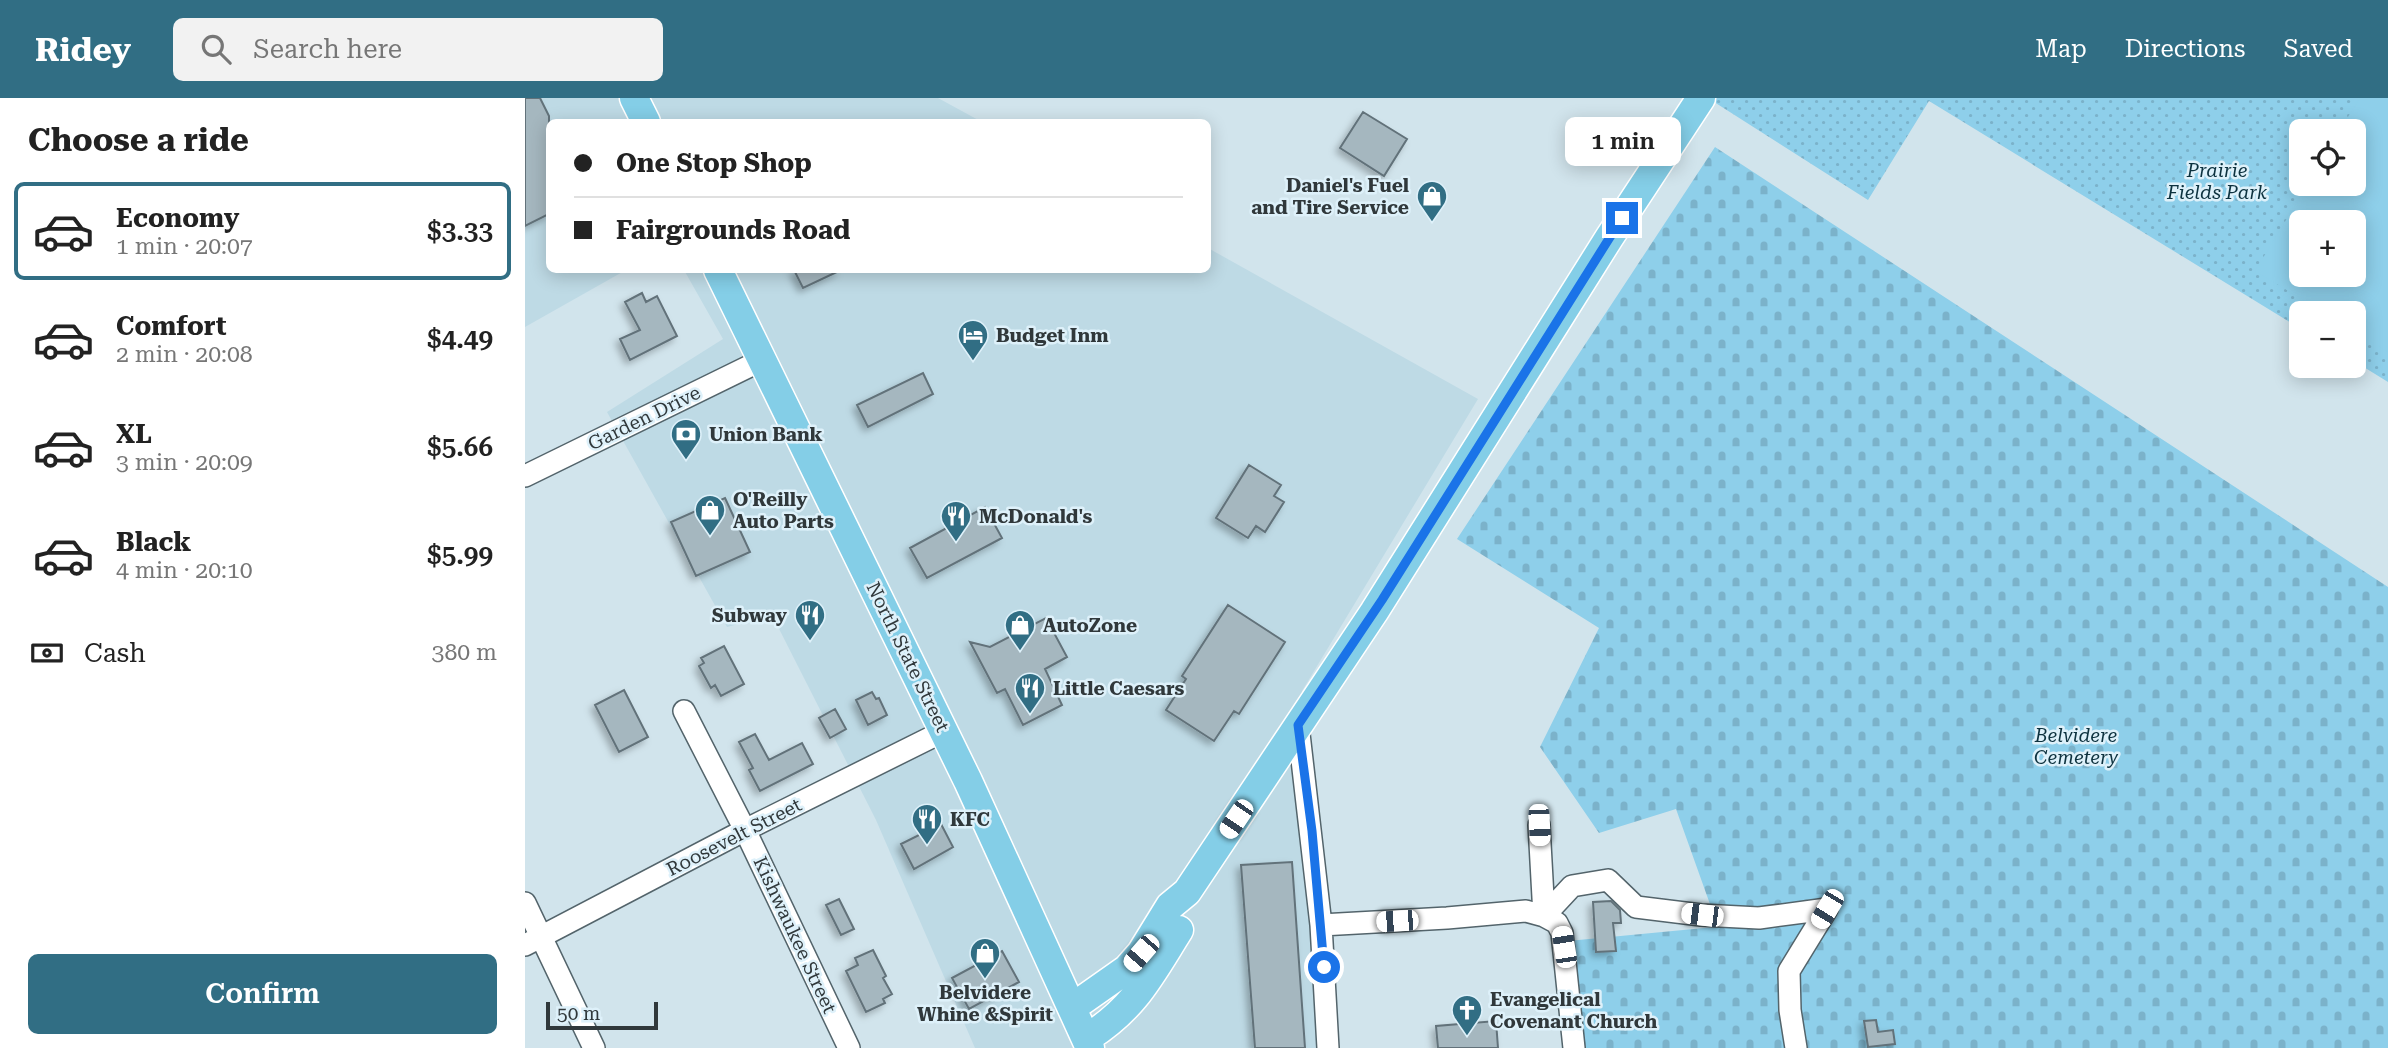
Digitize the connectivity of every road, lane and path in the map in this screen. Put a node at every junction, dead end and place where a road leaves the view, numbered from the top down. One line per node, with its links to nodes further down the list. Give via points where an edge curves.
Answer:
1 (634, 98): 3 (main road)
2 (1701, 98): 8 (main road)
3 (644, 119)
4 (718, 273): 5 (main road, North State Street)
5 (762, 360): 6 (street, Garden Drive); 9 (main road, North State Street)
6 (525, 476)
7 (684, 711): 11 (street, Kishwaukee Street)
8 (1298, 725): 12 (main road); 15 (street)
9 (944, 731): 11 (street, Roosevelt Street); 17 (main road, North State Street)
10 (1539, 825): 14 (street)
11 (745, 830): 16 (street, Roosevelt Street); 20 (street, Kishwaukee Street)
12 (1187, 892): 17 (main road, via 1170,906 1128,969); 18 (main road, via 1189,912 1140,992)
13 (525, 903): 16 (street)
14 (1544, 916): 15 (street, via 1525,911); 22 (street, via 1557,923 1562,933); 23 (street, via 1572,886 1608,880 1636,907 1759,918 1827,909 1789,971)
15 (1321, 925): 21 (street)
16 (533, 941): 19 (street)
17 (1073, 1007): 18 (main road, North State Street)
18 (1088, 1043)
19 (594, 1048)
20 (849, 1048)
21 (1328, 1048)
22 (1574, 1048)
23 (1796, 1048)

